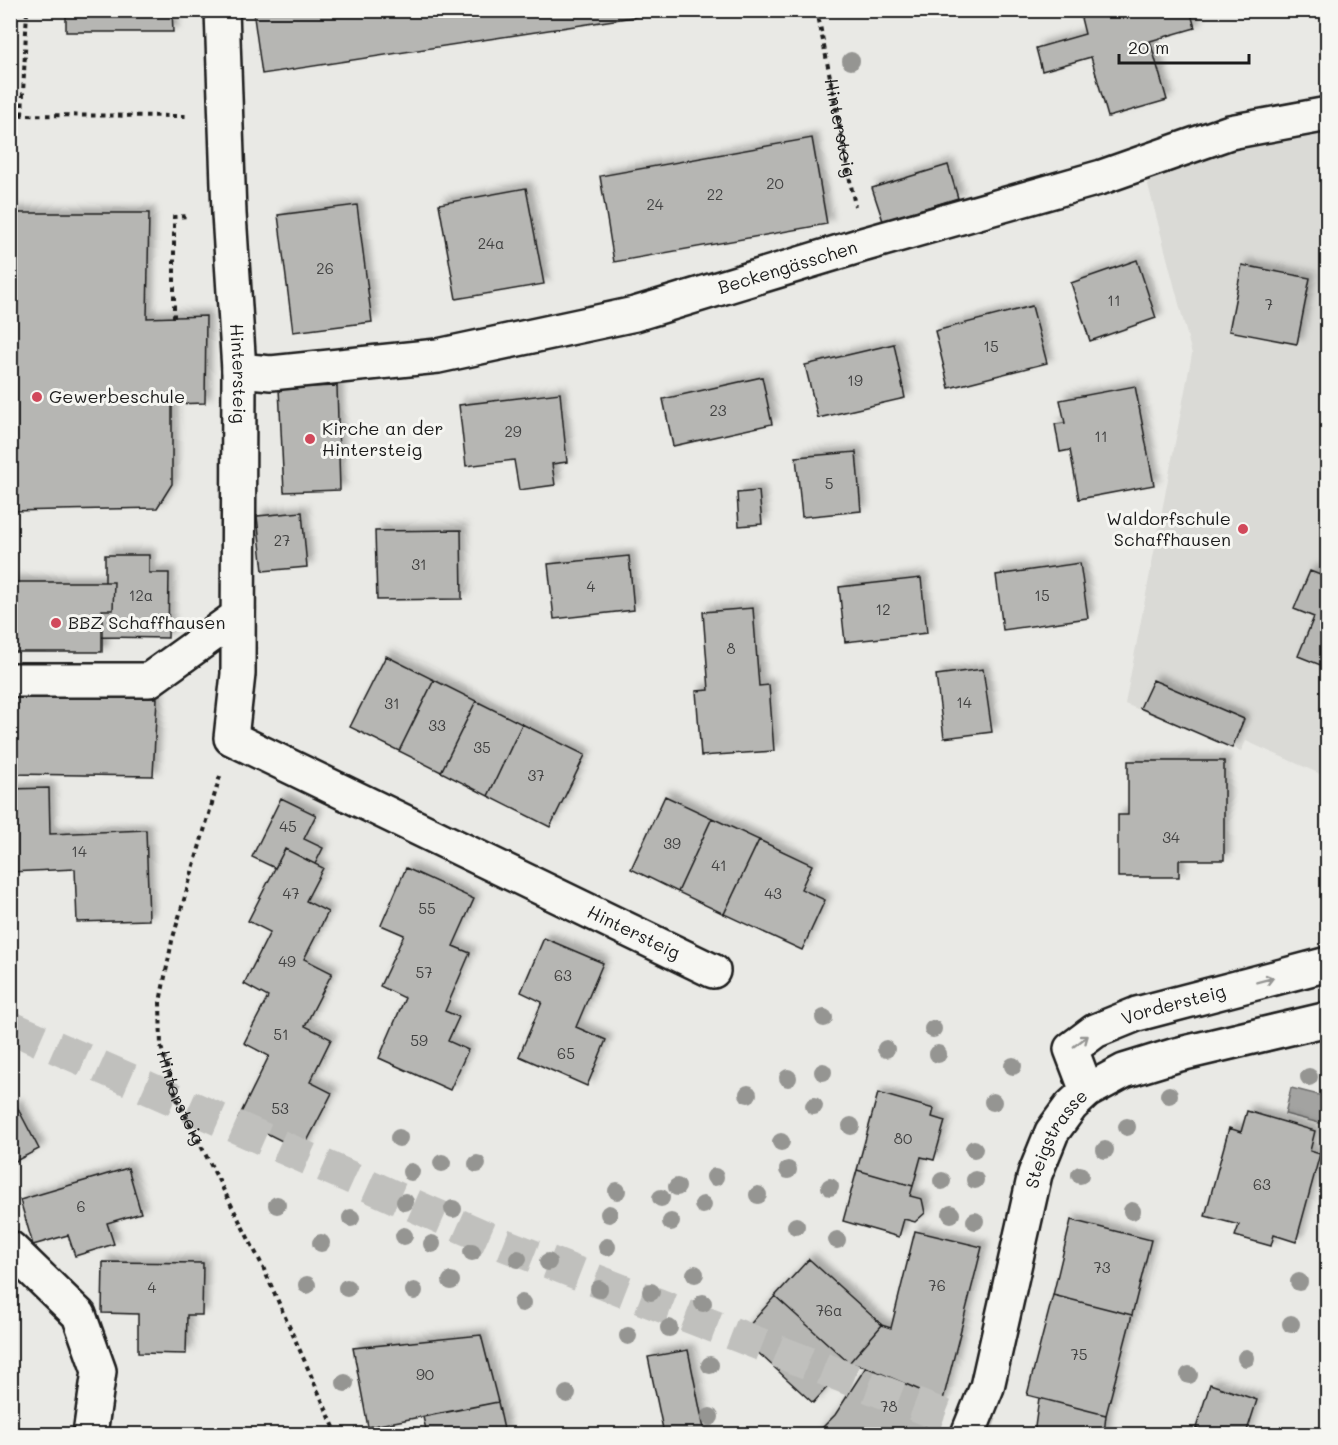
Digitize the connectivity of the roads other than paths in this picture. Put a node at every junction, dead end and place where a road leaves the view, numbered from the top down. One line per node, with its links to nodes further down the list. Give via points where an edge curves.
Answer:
1 (222, 10): 3 (street, Hintersteig)
2 (1328, 114): 3 (street, Beckengässchen, via 1230,132 1102,177 635,314 438,356 271,373)
3 (239, 370): 4 (street, Hintersteig)
4 (238, 616): 5 (street, via 149,680); 7 (street, Hintersteig, via 238,674 231,738)
5 (10, 680)
6 (1328, 964): 9 (street, Vordersteig, one-way to 6, via 1071,1049 1095,1031 1137,1014)
7 (713, 971)
8 (1328, 1020): 9 (street, Steigstrasse, via 1155,1061 1124,1071)
9 (1087, 1091): 12 (street, Steigstrasse, via 1052,1132 1035,1174 987,1387)
10 (10, 1248): 11 (street, via 79,1315 99,1371)
11 (90, 1434)
12 (968, 1434)

